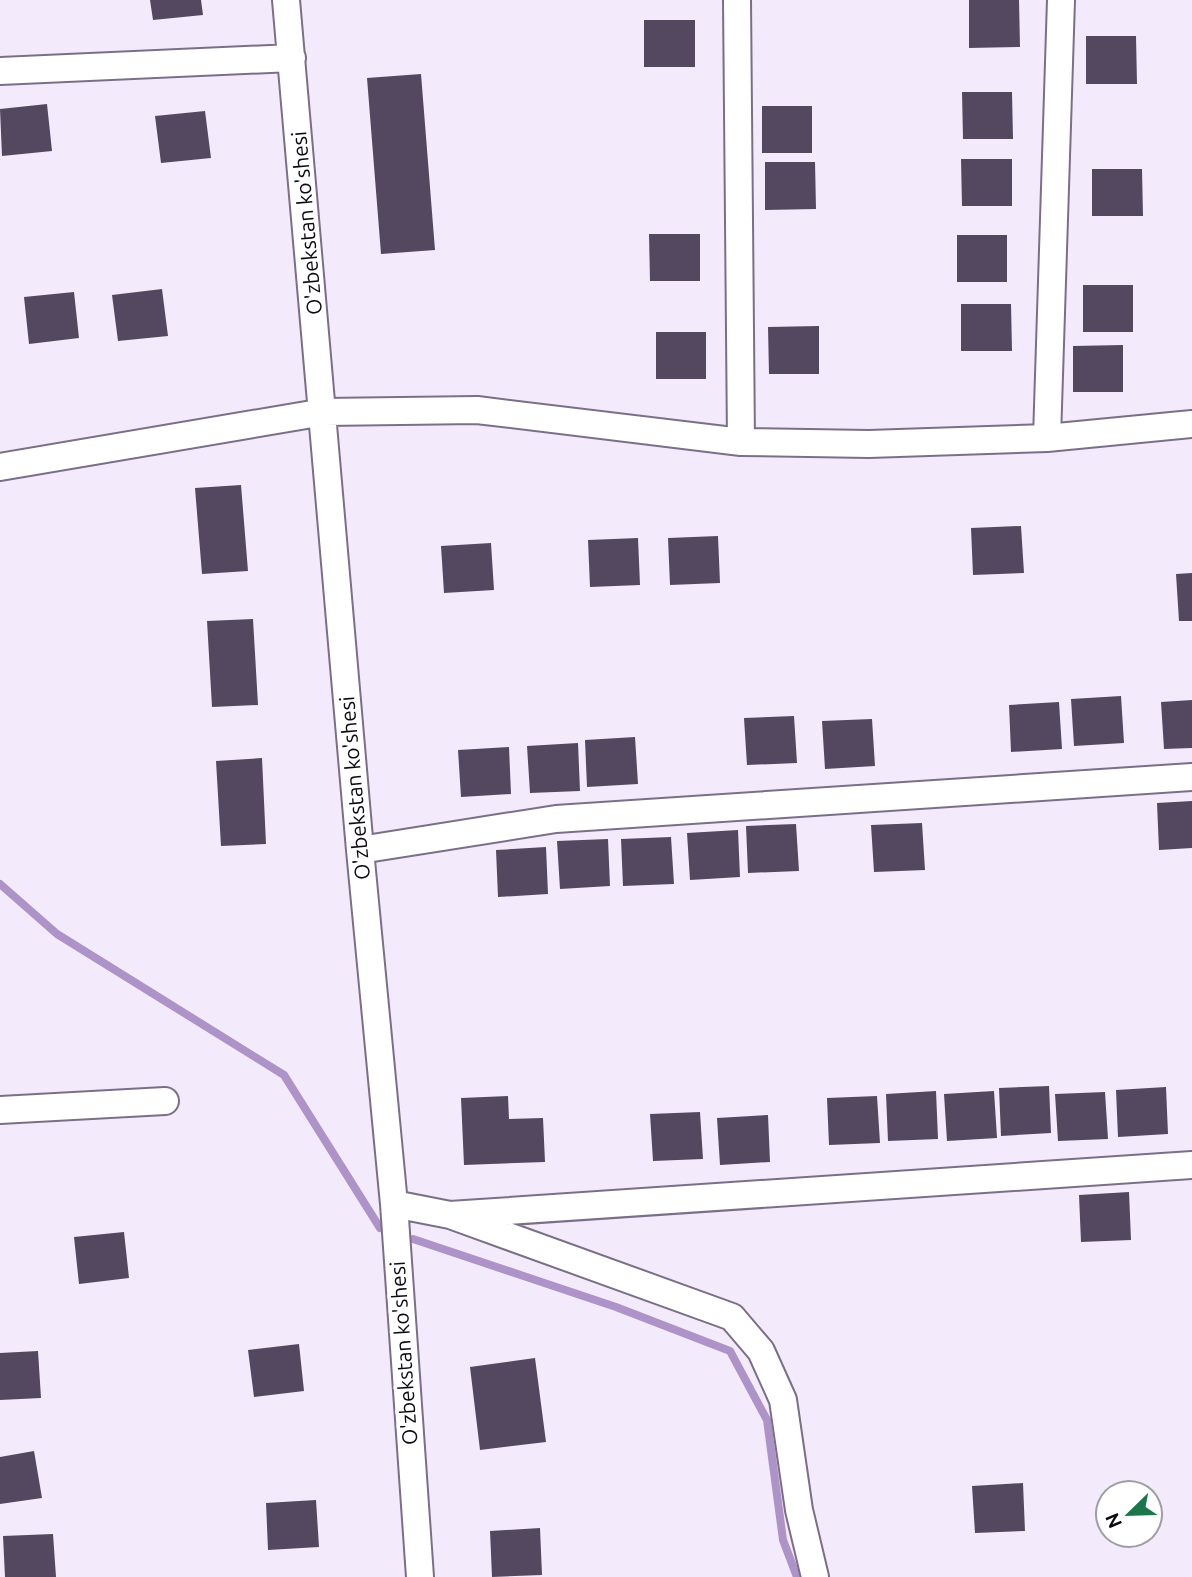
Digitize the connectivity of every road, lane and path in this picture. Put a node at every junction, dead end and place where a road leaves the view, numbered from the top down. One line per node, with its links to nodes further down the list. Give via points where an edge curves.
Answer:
1 (286, 0): 4 (street, O'zbekstan ko'shesi)
2 (737, 0): 9 (street)
3 (1061, 0): 8 (street)
4 (292, 58): 5 (street); 6 (street, O'zbekstan ko'shesi)
5 (0, 71)
6 (324, 412): 9 (street, via 477,410); 10 (street); 12 (street, O'zbekstan ko'shesi)
7 (1192, 424): 8 (street)
8 (1047, 438): 9 (street, via 869,444)
9 (741, 442)
10 (0, 467)
11 (1192, 778): 12 (street, via 556,819)
12 (360, 850): 16 (street, O'zbekstan ko'shesi)
13 (166, 1101): 14 (street)
14 (0, 1110)
15 (1192, 1165): 17 (street)
16 (394, 1204): 17 (street); 18 (street, O'zbekstan ko'shesi)
17 (450, 1215): 19 (street, via 732,1317 761,1351 783,1400 799,1510)
18 (420, 1577)
19 (816, 1577)

